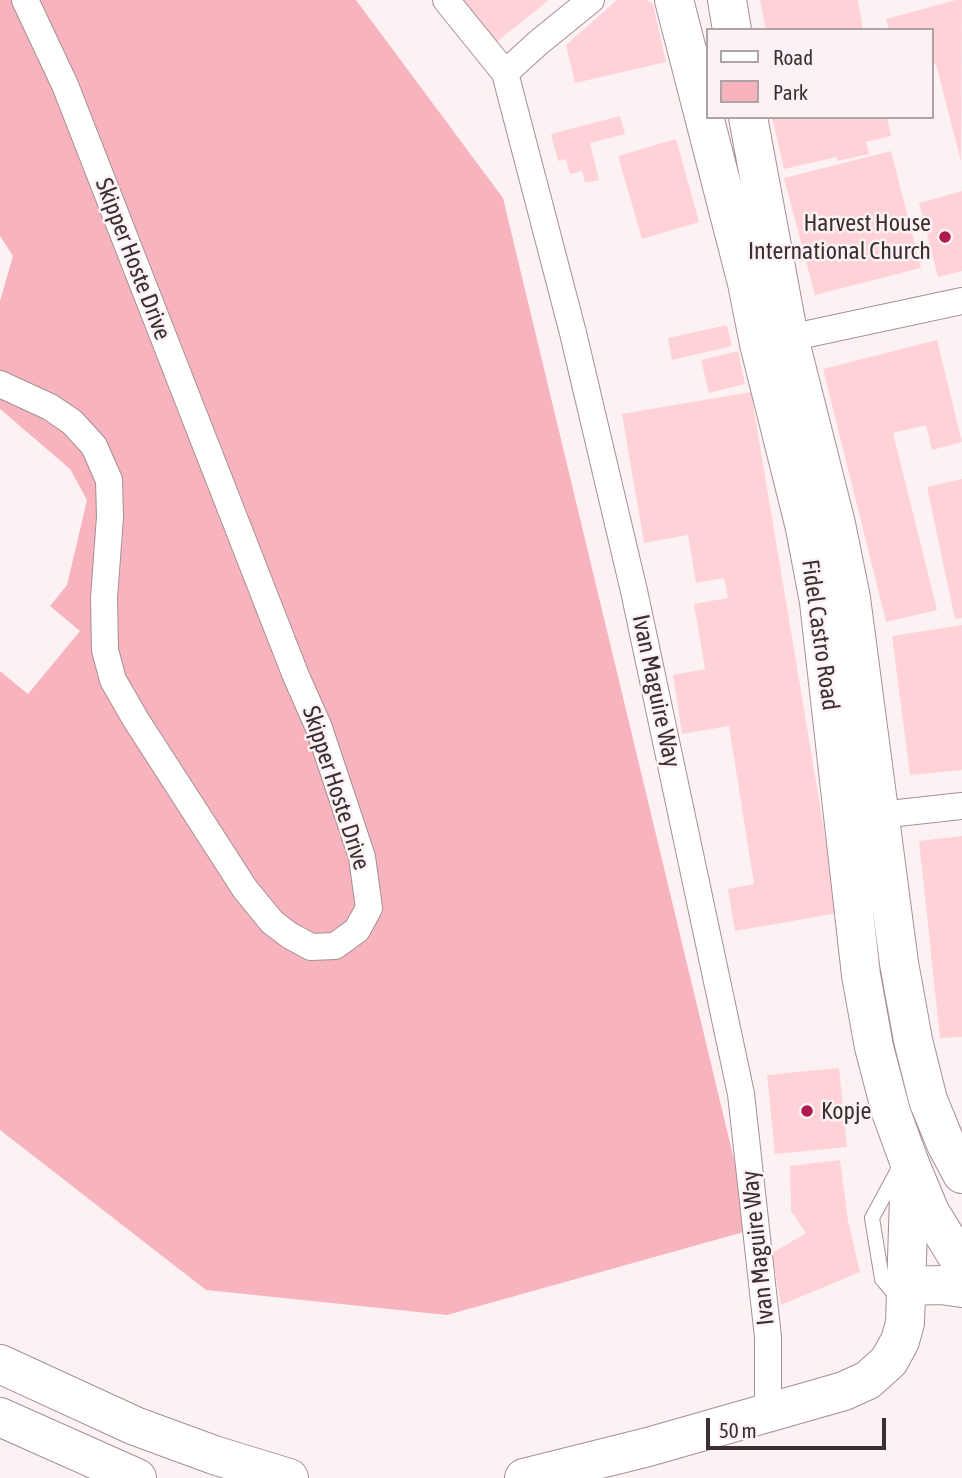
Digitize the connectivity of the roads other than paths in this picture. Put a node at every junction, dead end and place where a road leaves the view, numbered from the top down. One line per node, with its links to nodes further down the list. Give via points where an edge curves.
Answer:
1 (25, 0): 11 (street, Skipper Hoste Drive, via 65,85 319,728 362,856 369,908 357,930 335,946 311,947 272,922 245,889 136,720 113,680 105,650 109,480 94,446 72,422)
2 (446, 0): 7 (street, Ivan Maguire Way)
3 (591, 0): 7 (street)
4 (674, 0): 10 (main road, Fidel Castro Road, via 747,283)
5 (727, 0): 6 (main road)
6 (732, 28)
7 (505, 73): 21 (street, Ivan Maguire Way, via 631,578 741,1094 768,1337)
8 (748, 119): 10 (main road, Fidel Castro Road)
9 (962, 302): 10 (street)
10 (774, 341): 13 (main road, Fidel Castro Road, via 836,524); 14 (main road, Fidel Castro Road, via 793,477 819,602)
11 (0, 384)
12 (962, 806): 13 (street)
13 (881, 814): 14 (street); 16 (main road, Fidel Castro Road, via 913,1040 928,1100)
14 (843, 820): 15 (main road, Fidel Castro Road, via 874,1047)
15 (908, 1159): 17 (main road, Fidel Castro Road, via 930,1212); 19 (main road)
16 (962, 1174)
17 (962, 1264)
18 (962, 1288): 19 (main road, via 942,1285)
19 (907, 1297): 21 (main road, via 900,1341 889,1362 868,1380)
20 (0, 1364): 24 (main road, via 135,1426)
21 (768, 1411): 25 (main road)
22 (0, 1417): 23 (main road)
23 (137, 1478)
24 (289, 1478)
25 (524, 1478)

